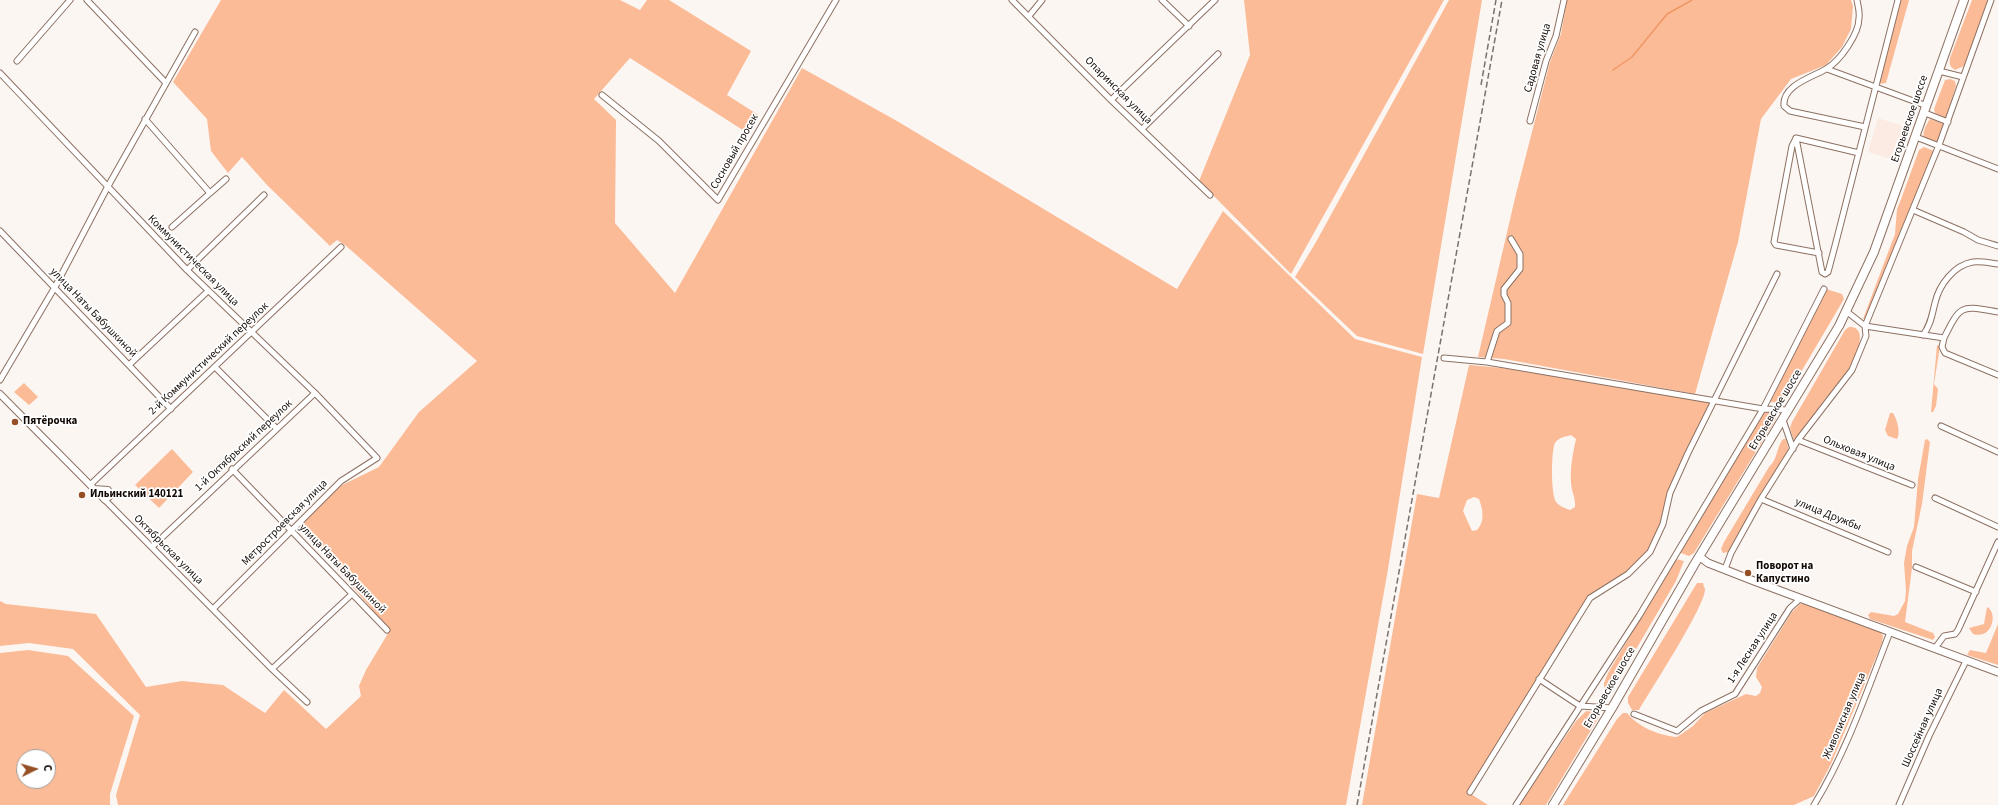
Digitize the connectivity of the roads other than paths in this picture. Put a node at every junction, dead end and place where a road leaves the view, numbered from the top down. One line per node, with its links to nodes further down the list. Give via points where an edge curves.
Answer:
1 (70, 0): 17 (street)
2 (86, 0): 22 (street)
3 (836, 0): 24 (street, Сосновый просек, via 718,200 660,141)
4 (1012, 0): 13 (street, Опаринская улица)
5 (1042, 0): 13 (street)
6 (1162, 0): 14 (street)
7 (1215, 0): 14 (street)
8 (1564, 0): 28 (street, Садовая улица, via 1556,36)
9 (1856, 0): 18 (street, via 1860,19 1857,28 1847,48)
10 (1898, 0): 23 (street)
11 (1964, 0): 19 (main road, Егорьевское шоссе)
12 (1991, 0): 21 (street)
13 (1028, 16): 25 (street, Опаринская улица)
14 (1189, 26): 25 (street)
15 (194, 32): 22 (street)
16 (1218, 54): 31 (street)
17 (17, 61)
18 (1827, 69): 23 (street); 30 (street, via 1806,78 1793,88 1784,106 1790,110)
19 (1939, 71): 21 (street); 26 (main road, Егорьевское шоссе)
20 (1, 77): 38 (street, Коммунистическая улица, via 89,166)
21 (1963, 77): 29 (street)
22 (166, 83): 27 (street)
23 (1876, 87): 26 (street); 30 (street)
24 (602, 95)
25 (1111, 100): 31 (street, Опаринская улица)
26 (1926, 109): 29 (street); 32 (main road, Егорьевское шоссе)
27 (145, 119): 38 (street); 39 (street)
28 (1530, 121)
29 (1948, 122): 34 (street)
30 (1865, 127): 35 (street)
31 (1142, 129): 41 (street, Опаринская улица)
32 (1916, 137): 34 (street); 55 (main road, Егорьевское шоссе, via 1874,252)
33 (1796, 138): 35 (street); 48 (street); 48 (street, via 1792,146 1774,242 1776,245)
34 (1939, 145): 36 (street); 42 (street)
35 (1859, 152): 48 (street, via 1828,272 1825,274 1822,272)
36 (1998, 169)
37 (226, 179): 39 (street)
38 (107, 188): 50 (street, Коммунистическая улица); 52 (street)
39 (210, 193): 43 (street)
40 (264, 195): 50 (street)
41 (1210, 195)
42 (1913, 210): 46 (street, via 1978,240); 57 (street)
43 (172, 227)
44 (0, 231): 52 (street, улица Наты Бабушкиной)
45 (1511, 239): 62 (street, via 1520,254 1520,269 1504,289 1508,303 1508,323 1497,331)
46 (1998, 246)
47 (340, 247): 58 (street, 2-й Коммунистический переулок)
48 (1819, 253)
49 (1998, 264): 59 (street, via 1974,262 1958,268 1940,291 1930,325)
50 (187, 270): 54 (street, Коммунистическая улица)
51 (1777, 274): 69 (street)
52 (55, 288): 63 (street, улица Наты Бабушкиной); 66 (street)
53 (1824, 289): 71 (street)
54 (208, 291): 58 (street, Коммунистическая улица); 63 (street)
55 (1846, 311): 57 (street); 72 (main road, Егорьевское шоссе)
56 (1998, 312): 60 (street, via 1968,307 1954,318)
57 (1865, 326): 59 (street); 76 (street, via 1866,336 1852,370)
58 (251, 334): 64 (street, 2-й Коммунистический переулок); 67 (street, Коммунистическая улица)
59 (1924, 335): 60 (street)
60 (1944, 338): 65 (street, via 1942,348 1945,353)
61 (1444, 358): 62 (street)
62 (1487, 362): 69 (street)
63 (129, 365): 70 (street, улица Наты Бабушкиной)
64 (215, 366): 70 (street, 2-й Коммунистический переулок); 75 (street)
65 (1998, 375)
66 (0, 380)
67 (315, 393): 75 (street, 1-й Октябрьский переулок); 79 (street, Коммунистическая улица)
68 (0, 394): 82 (street, Октябрьская улица)
69 (1713, 400): 71 (street); 104 (street, via 1712,408 1670,493 1663,524 1650,552 1628,574 1590,598)
70 (171, 409): 82 (street, 2-й Коммунистический переулок)
71 (1763, 409): 72 (street); 106 (street, via 1639,616)
72 (1788, 410): 73 (main road, Егорьевское шоссе)
73 (1783, 420): 77 (street); 91 (main road, Егорьевское шоссе)
74 (1941, 426): 78 (street)
75 (276, 428): 80 (street, 1-й Октябрьский переулок)
76 (1798, 440): 77 (street); 81 (street, Ольховая улица)
77 (1793, 449): 84 (street)
78 (1998, 452)
79 (377, 458): 87 (street, Метростроевская улица, via 341,481)
80 (232, 470): 87 (street, улица Наты Бабушкиной); 89 (street, 1-й Октябрьский переулок)
81 (1912, 486)
82 (92, 487): 85 (street, Октябрьская улица); 85 (street, via 110,491 110,496)
83 (1935, 498): 86 (street)
84 (1761, 499): 90 (street, улица Дружбы); 93 (street)
85 (105, 500): 89 (street, Октябрьская улица)
86 (1998, 527)
87 (291, 531): 95 (street, улица Наты Бабушкиной); 97 (street, Метростроевская улица)
88 (1998, 542): 94 (street)
89 (152, 547): 97 (street, Октябрьская улица)
90 (1888, 552)
91 (1700, 557): 93 (main road); 107 (main road, Егорьевское шоссе)
92 (1916, 566): 94 (street)
93 (1725, 569): 96 (main road)
94 (1976, 592): 100 (street, via 1958,630 1955,634 1944,636)
95 (352, 594): 98 (street, улица Наты Бабушкиной); 102 (street)
96 (1801, 598): 99 (main road); 108 (street, 1-я Лесная улица, via 1790,608 1735,694 1701,711 1678,732)
97 (213, 609): 102 (street, Октябрьская улица)
98 (386, 630)
99 (1890, 632): 100 (main road); 112 (street, Живописная улица, via 1849,737)
100 (1935, 648): 101 (main road)
101 (1966, 661): 103 (main road); 113 (street, Шоссейная улица, via 1929,736)
102 (272, 669): 105 (street, Октябрьская улица)
103 (1998, 672)
104 (1539, 679): 106 (street); 109 (street)
105 (307, 702)
106 (1580, 706): 107 (street); 110 (street)
107 (1612, 708): 111 (main road, Егорьевское шоссе)
108 (1634, 714)
109 (1470, 792)
110 (1516, 805)
111 (1553, 805)
112 (1814, 805)
113 (1900, 805)

